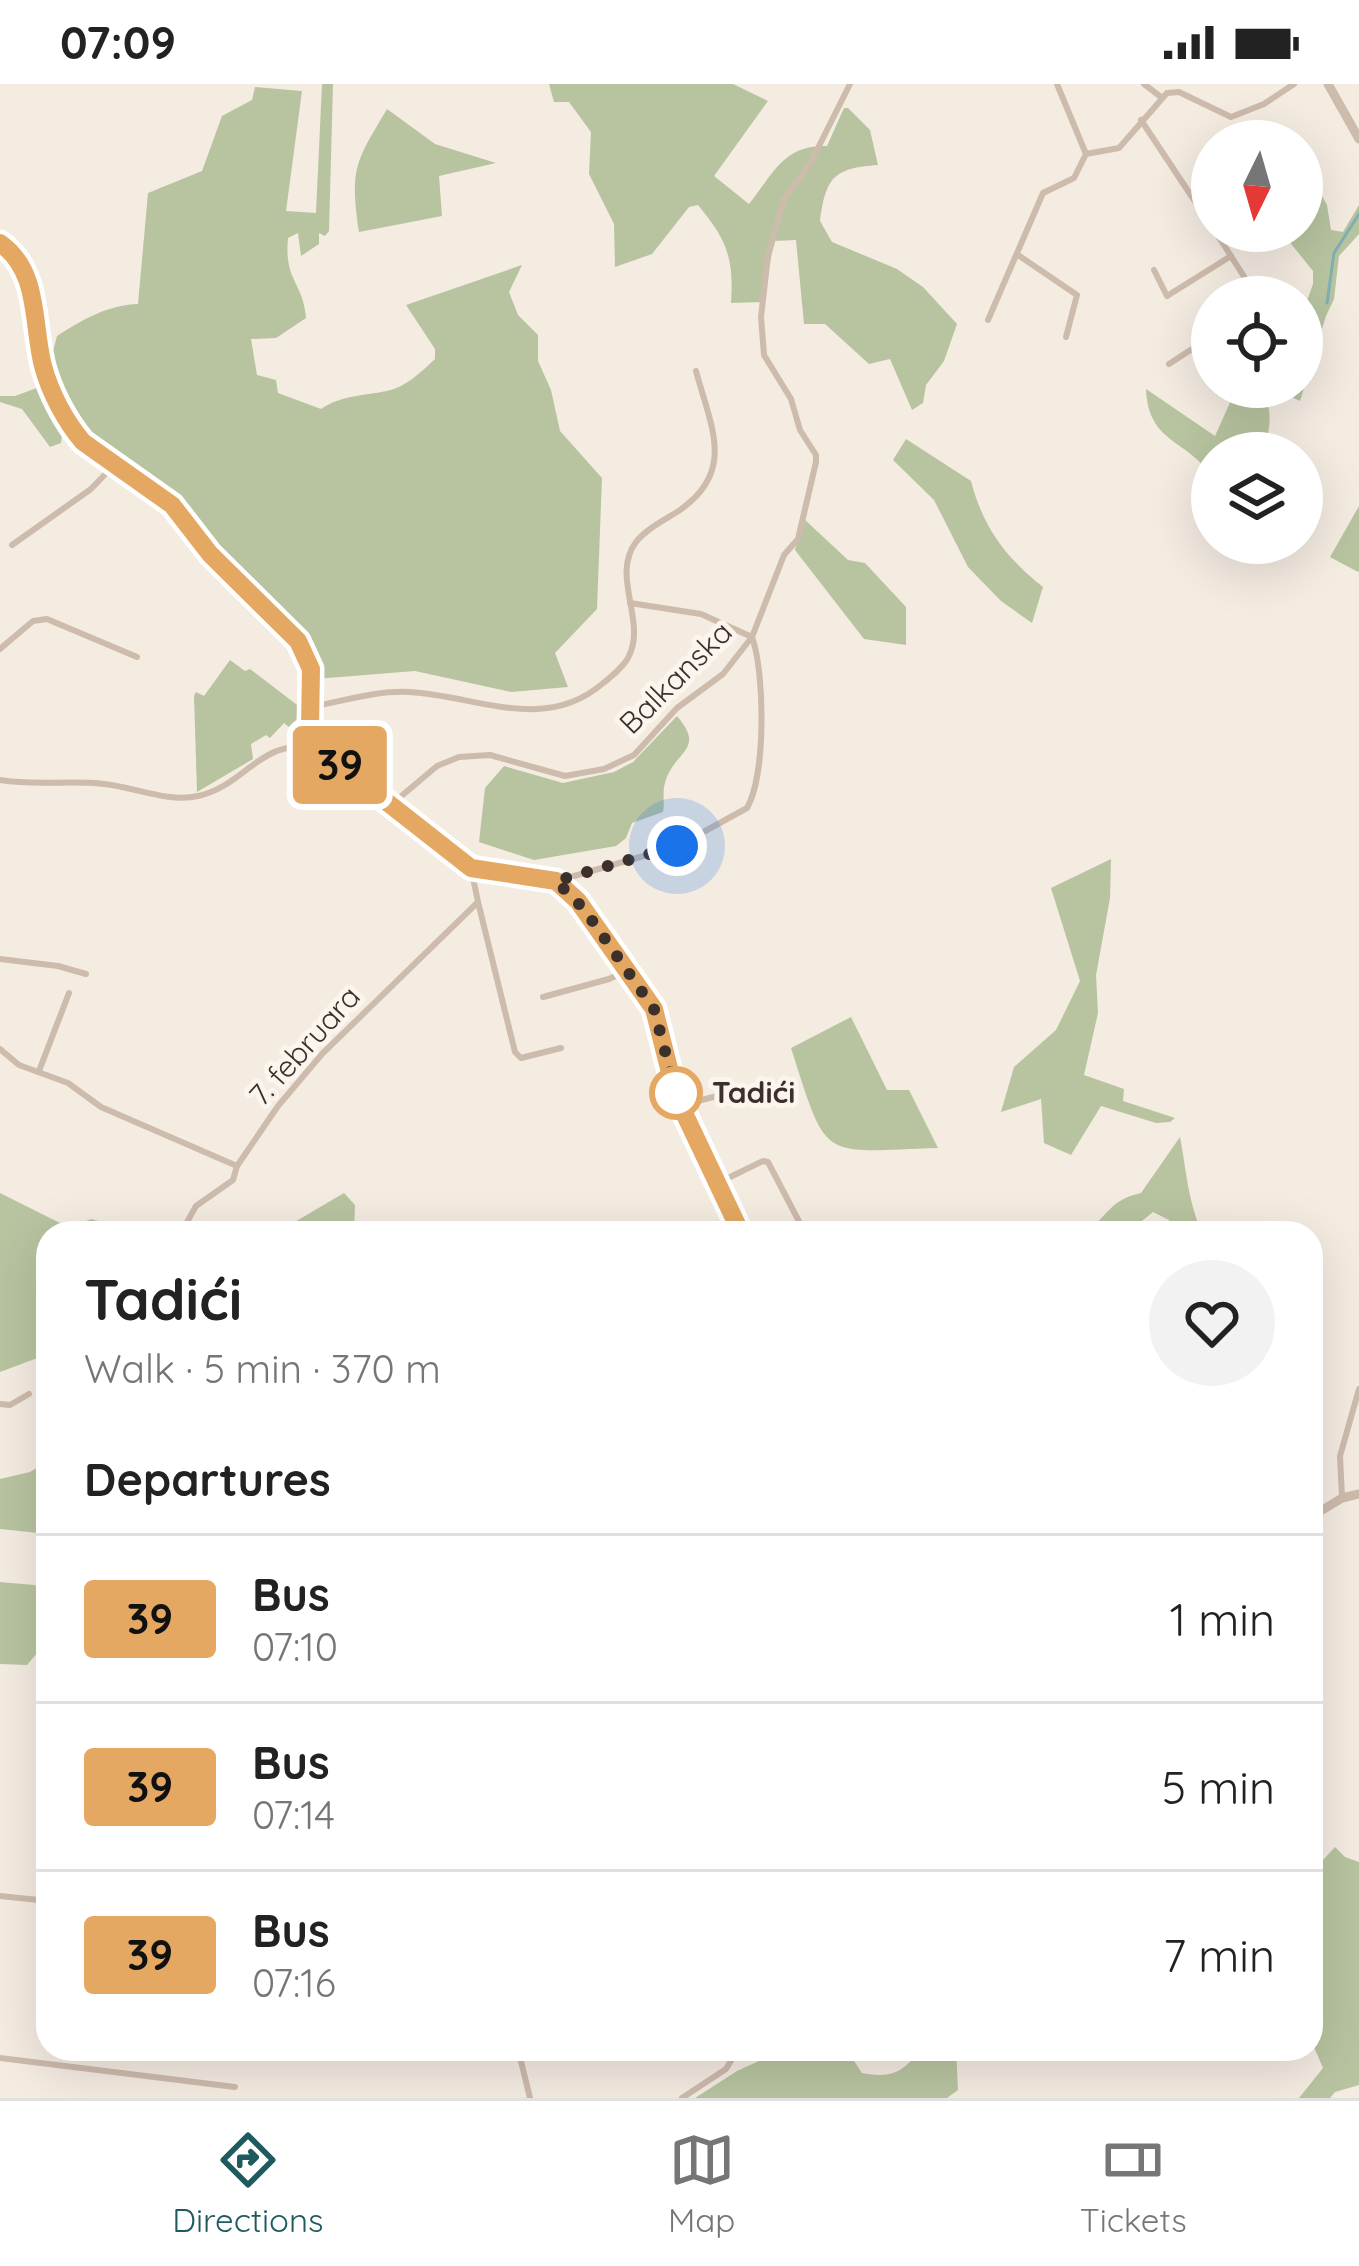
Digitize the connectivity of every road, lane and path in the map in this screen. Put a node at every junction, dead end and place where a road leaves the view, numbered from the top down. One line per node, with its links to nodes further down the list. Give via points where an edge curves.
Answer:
1 (850, 84): 25 (street, Balkanska, via 811,163 788,190 769,256 760,345 816,462 798,539)
2 (1057, 84): 9 (street)
3 (1144, 84): 6 (street)
4 (1294, 84): 6 (street, via 1231,117 1179,92)
5 (1328, 84): 8 (street)
6 (1161, 97): 7 (street)
7 (1141, 120): 9 (street, via 1115,150); 10 (street)
8 (1358, 137)
9 (1086, 154): 13 (street, via 1074,178 1045,190)
10 (1191, 195)
11 (0, 243): 22 (street, via 26,271 44,369 67,420)
12 (1228, 252): 14 (street)
13 (1018, 255): 17 (street); 18 (street, via 1077,295)
14 (1231, 256): 15 (street, via 1167,296); 16 (street)
15 (1154, 270)
16 (1244, 276)
17 (988, 320)
18 (1066, 337)
19 (1191, 350): 20 (street)
20 (1169, 364)
21 (696, 371): 24 (street, via 715,470 698,496 635,544 627,565)
22 (115, 464): 23 (street); 28 (street, via 172,505 298,641 311,669)
23 (12, 545)
24 (630, 603): 25 (street, via 701,614); 28 (street, via 634,634 626,660 562,707 522,710 398,691)
25 (752, 638): 31 (street, Balkanska, via 723,674 616,765 559,776 490,755 459,757); 33 (street, via 762,731 747,808 677,846)
26 (0, 649): 27 (street, via 47,620)
27 (137, 657)
28 (311, 706): 29 (street)
29 (312, 744): 30 (street, via 274,750 199,796); 31 (street)
30 (0, 780)
31 (392, 804): 32 (street)
32 (471, 868): 33 (street); 34 (street)
33 (556, 881): 36 (street)
34 (478, 902): 40 (street, via 515,1052 520,1058); 45 (street, 7. februara, via 322,1054)
35 (0, 959): 37 (street)
36 (628, 970): 39 (street); 44 (street, via 654,1009)
37 (86, 974)
38 (69, 993): 42 (street)
39 (544, 997)
40 (561, 1048)
41 (0, 1049): 42 (street)
42 (39, 1072): 45 (street)
43 (776, 1088): 44 (street)
44 (682, 1105): 46 (street)
45 (237, 1166): 47 (street, 7. februara, via 233,1180)
46 (718, 1183): 48 (street); 49 (street, via 766,1162)
47 (188, 1221)
48 (735, 1221)
49 (800, 1221)
50 (1359, 1389): 54 (street, via 1340,1456)
51 (29, 1394): 52 (street)
52 (0, 1404)
53 (1359, 1495): 54 (street)
54 (1342, 1498): 55 (street)
55 (1323, 1510)
56 (0, 1896): 57 (street)
57 (36, 1900)
58 (0, 2058): 61 (street)
59 (521, 2061): 62 (street)
60 (731, 2061): 63 (street)
61 (235, 2087)
62 (530, 2098)
63 (682, 2098)

